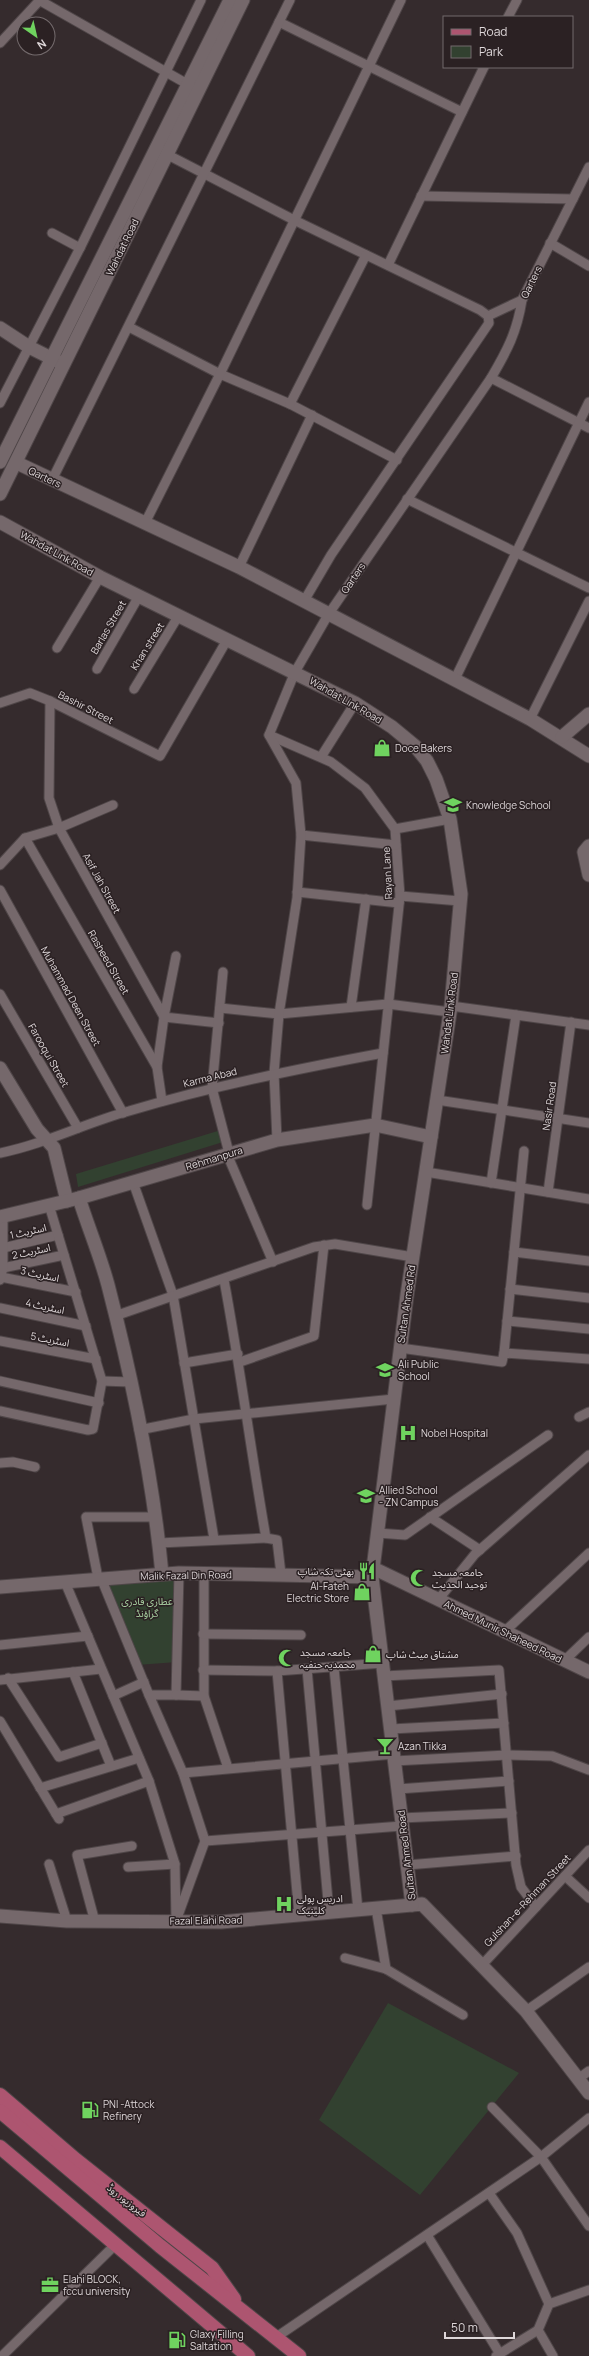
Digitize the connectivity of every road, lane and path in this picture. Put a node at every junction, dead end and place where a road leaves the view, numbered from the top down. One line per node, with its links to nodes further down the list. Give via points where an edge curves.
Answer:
1 (40, 0): 10 (street); 13 (street)
2 (200, 0): 13 (street)
3 (230, 0): 14 (street, Wahdat Road)
4 (243, 0): 16 (street, Wahdat Road)
5 (290, 0): 9 (street)
6 (401, 0): 11 (street)
7 (517, 0): 8 (street)
8 (509, 16)
9 (279, 22): 11 (street); 18 (street)
10 (0, 43)
11 (369, 66): 15 (street); 21 (street)
12 (484, 68): 15 (street)
13 (165, 71): 14 (street); 24 (street)
14 (189, 85): 33 (street, Wahdat Road)
15 (462, 112): 19 (street)
16 (168, 155): 18 (street); 34 (street, Wahdat Road)
17 (589, 167): 20 (street, Qarters)
18 (204, 175): 21 (street); 30 (street)
19 (421, 196): 20 (street); 26 (street)
20 (573, 199): 23 (street, Qarters)
21 (294, 220): 25 (street); 35 (street)
22 (52, 233): 24 (street)
23 (550, 243): 27 (street); 28 (street, Qarters)
24 (80, 248): 32 (street)
25 (366, 255): 26 (street); 39 (street)
26 (388, 265): 29 (street)
27 (589, 266)
28 (522, 300): 29 (street); 36 (street, Qarters, via 514,337)
29 (488, 316): 43 (street, via 489,323)
30 (129, 327): 35 (street); 46 (street)
31 (0, 328): 32 (street)
32 (29, 347): 33 (street); 38 (street)
33 (52, 359): 34 (street); 44 (street, Wahdat Road)
34 (65, 364): 45 (street, Wahdat Road)
35 (220, 374): 39 (street); 50 (street)
36 (491, 378): 41 (street); 48 (street, Qarters)
37 (589, 402): 41 (street)
38 (0, 403)
39 (290, 404): 40 (street)
40 (312, 415): 43 (street); 52 (street)
41 (578, 423): 42 (street); 51 (street)
42 (589, 428)
43 (397, 460): 56 (street, via 331,555)
44 (0, 462)
45 (17, 463): 46 (street, Qarters); 47 (street, Wahdat Road)
46 (52, 480): 50 (street, Qarters)
47 (0, 494)
48 (407, 499): 51 (street); 58 (street, Qarters)
49 (0, 522): 53 (street, Wahdat Link Road)
50 (145, 523): 52 (street, Qarters)
51 (515, 553): 54 (street); 64 (street)
52 (239, 567): 56 (street, Qarters)
53 (100, 577): 55 (street, Wahdat Link Road); 61 (street)
54 (589, 588)
55 (139, 596): 59 (street, Wahdat Link Road); 62 (street, Barlas Street)
56 (304, 601): 58 (street, Qarters)
57 (589, 601): 70 (street)
58 (328, 615): 63 (street); 64 (street)
59 (179, 616): 60 (street, Wahdat Link Road); 65 (street, Khan street)
60 (227, 640): 63 (street, Wahdat Link Road); 66 (street, Bashir Street, via 160,756)
61 (57, 648)
62 (97, 669)
63 (296, 672): 68 (street, Wahdat Link Road); 71 (street)
64 (455, 679): 70 (street)
65 (134, 689)
66 (50, 701): 67 (street, Bashir Street, via 30,693); 77 (street, Asif Jah Street, via 49,798)
67 (0, 703)
68 (355, 703): 74 (street); 76 (street, Wahdat Link Road, via 392,727 415,746 427,761 436,779)
69 (589, 714): 72 (street)
70 (530, 719): 72 (street)
71 (269, 735): 74 (street); 79 (street, via 296,783)
72 (562, 737): 73 (street)
73 (587, 754)
74 (321, 757): 78 (street, via 365,788)
75 (113, 805): 77 (street)
76 (450, 819): 78 (street); 89 (street, Wahdat Link Road)
77 (59, 828): 80 (street); 99 (street, Asif Jah Street)
78 (395, 829): 81 (street, Rayan Lane)
79 (301, 835): 81 (street); 86 (street)
80 (25, 838): 83 (street); 104 (street, Rasheed Street)
81 (396, 845): 88 (street, Rayan Lane)
82 (589, 846): 84 (street, via 584,852)
83 (0, 865)
84 (589, 875)
85 (0, 890): 111 (street, Muhammad Deen Street)
86 (297, 892): 87 (street); 97 (street)
87 (366, 899): 88 (street); 94 (street)
88 (400, 899): 89 (street); 93 (street, Rayan Lane)
89 (460, 901): 96 (street, Wahdat Link Road)
90 (176, 956): 99 (street)
91 (223, 972): 95 (street)
92 (0, 994): 115 (street, Farooqui Street)
93 (388, 1004): 94 (street); 96 (street); 103 (street, Rayan Lane)
94 (351, 1007): 97 (street)
95 (220, 1008): 97 (street); 101 (street)
96 (450, 1009): 98 (street); 108 (street, Wahdat Link Road)
97 (278, 1014): 106 (street)
98 (516, 1015): 100 (street); 110 (street)
99 (164, 1017): 101 (street); 104 (street)
100 (571, 1022): 102 (street); 112 (street, Nasir Road)
101 (219, 1023): 107 (street)
102 (589, 1025)
103 (383, 1053): 106 (street, Karma Abad); 114 (street, Rayan Lane)
104 (158, 1067): 109 (street, Rasheed Street)
105 (0, 1068): 117 (street, via 37,1129)
106 (274, 1073): 107 (street, Karma Abad); 118 (street)
107 (212, 1088): 109 (street, Karma Abad); 121 (street)
108 (437, 1100): 110 (street); 116 (street, Wahdat Link Road)
109 (162, 1101): 111 (street, Karma Abad)
110 (502, 1110): 112 (street); 124 (street)
111 (122, 1113): 115 (street, Karma Abad)
112 (558, 1118): 113 (street); 126 (street, Nasir Road)
113 (589, 1123)
114 (375, 1125): 116 (street, Rehmanpura); 118 (street, Rehmanpura); 130 (street, Rayan Lane)
115 (78, 1128): 117 (street, Karma Abad)
116 (431, 1137): 122 (street, Sultan Ahmed Rd)
117 (48, 1140): 120 (street, Karma Abad); 127 (street, via 54,1148)
118 (277, 1140): 121 (street, Rehmanpura)
119 (524, 1151): 125 (street)
120 (0, 1153)
121 (228, 1154): 123 (street, Rehmanpura); 139 (street)
122 (426, 1172): 124 (street); 137 (street, Sultan Ahmed Rd)
123 (133, 1182): 127 (street, Rehmanpura); 144 (street)
124 (491, 1183): 125 (street)
125 (520, 1188): 126 (street); 135 (street)
126 (548, 1192): 128 (street)
127 (73, 1199): 129 (street, Rehmanpura); 147 (street, via 108,1284)
128 (589, 1199)
129 (49, 1205): 131 (street, Rehmanpura); 132 (street)
130 (367, 1205)
131 (1, 1217): 134 (street)
132 (58, 1235): 134 (street, اسٹریٹ 1); 136 (street)
133 (324, 1245): 137 (street, via 335,1244); 139 (street); 154 (street, via 314,1336)
134 (3, 1248): 140 (street)
135 (514, 1252): 138 (street); 142 (street)
136 (64, 1255): 140 (street, اسٹریٹ 2); 143 (street)
137 (412, 1257): 152 (street, Sultan Ahmed Rd)
138 (589, 1261)
139 (273, 1262): 141 (street)
140 (1, 1275): 143 (street, اسٹریٹ 3)
141 (224, 1280): 144 (street); 154 (street)
142 (510, 1289): 145 (street); 148 (street)
143 (76, 1292): 149 (street)
144 (173, 1295): 147 (street); 157 (street)
145 (589, 1298)
146 (0, 1308): 149 (street, اسٹریٹ 4)
147 (115, 1316): 160 (street)
148 (507, 1321): 150 (street); 153 (street)
149 (86, 1326): 155 (street)
150 (589, 1329)
151 (0, 1341): 155 (street, اسٹریٹ 5)
152 (400, 1348): 153 (street, via 502,1362); 161 (street, Sultan Ahmed Rd)
153 (504, 1353): 156 (street)
154 (239, 1358): 157 (street); 165 (street)
155 (96, 1359): 159 (street)
156 (589, 1359)
157 (184, 1363): 167 (street)
158 (0, 1381): 162 (street)
159 (102, 1381): 160 (street); 162 (street)
160 (130, 1382): 168 (street)
161 (394, 1399): 165 (street); 175 (street, Sultan Ahmed Rd)
162 (99, 1403): 163 (street, via 91,1430)
163 (0, 1411)
164 (589, 1412): 166 (street)
165 (246, 1413): 167 (street); 176 (street)
166 (579, 1417)
167 (194, 1418): 168 (street); 177 (street)
168 (139, 1430): 173 (street)
169 (548, 1435): 174 (street)
170 (589, 1455): 179 (street)
171 (0, 1463): 172 (street, via 14,1462)
172 (35, 1467)
173 (154, 1517): 178 (street); 186 (street, via 86,1517)
174 (430, 1517): 175 (street, via 405,1535); 179 (street)
175 (377, 1533): 183 (street, Sultan Ahmed Rd)
176 (266, 1538): 177 (street); 185 (street, via 277,1540)
177 (214, 1539): 178 (street)
178 (159, 1542): 184 (street)
179 (480, 1550): 189 (street)
180 (589, 1553): 190 (street)
181 (179, 1573): 182 (street, Malik Fazal Din Road); 184 (street, Malik Fazal Din Road); 209 (street)
182 (204, 1573): 185 (street, Malik Fazal Din Road); 191 (street)
183 (373, 1573): 185 (street, Malik Fazal Din Road); 189 (street, Ahmed Munir Shaheed Road); 200 (street, Sultan Ahmed Road)
184 (162, 1574): 186 (street, Malik Fazal Din Road)
185 (281, 1574)
186 (99, 1578): 187 (street, Malik Fazal Din Road); 206 (street)
187 (65, 1582): 188 (street, Malik Fazal Din Road); 193 (street)
188 (0, 1587)
189 (438, 1600): 190 (street, Ahmed Munir Shaheed Road)
190 (504, 1632): 196 (street, Ahmed Munir Shaheed Road)
191 (203, 1634): 192 (street); 201 (street)
192 (301, 1635)
193 (88, 1636): 195 (street); 198 (street)
194 (589, 1637): 196 (street)
195 (0, 1645)
196 (564, 1661): 204 (street, Ahmed Munir Shaheed Road)
197 (334, 1668): 199 (street); 200 (street); 220 (street)
198 (101, 1669): 203 (street); 210 (street)
199 (307, 1669): 202 (street); 221 (street)
200 (384, 1669): 207 (street, via 498,1669); 212 (street, Sultan Ahmed Road)
201 (204, 1670): 202 (street); 211 (street)
202 (277, 1671): 222 (street)
203 (73, 1672): 205 (street); 216 (street)
204 (589, 1672)
205 (4, 1679): 216 (street, via 58,1757)
206 (144, 1682): 208 (street); 210 (street)
207 (502, 1694): 212 (street); 214 (street)
208 (148, 1695): 209 (street); 226 (street)
209 (176, 1695): 211 (street)
210 (113, 1696): 218 (street)
211 (204, 1696): 224 (street)
212 (388, 1706): 215 (street, Sultan Ahmed Road)
213 (0, 1721): 229 (street)
214 (504, 1723): 215 (street); 217 (street)
215 (391, 1729): 219 (street, Sultan Ahmed Road)
216 (102, 1743): 223 (street)
217 (507, 1755): 219 (street); 225 (street, via 552,1756); 228 (street)
218 (139, 1758): 223 (street); 227 (street)
219 (394, 1758): 220 (street); 230 (street, Sultan Ahmed Road)
220 (343, 1759): 221 (street); 233 (street)
221 (315, 1761): 222 (street); 234 (street)
222 (285, 1762): 224 (street); 235 (street)
223 (111, 1766): 229 (street)
224 (228, 1768): 226 (street)
225 (589, 1770)
226 (183, 1773): 236 (street)
227 (149, 1781): 229 (street, via 57,1816); 241 (street)
228 (509, 1781): 230 (street); 231 (street)
229 (40, 1788)
230 (398, 1789): 232 (street, Sultan Ahmed Road)
231 (512, 1813): 232 (street); 239 (street)
232 (402, 1822): 233 (street); 242 (street, Sultan Ahmed Road)
233 (350, 1830): 234 (street); 249 (street)
234 (321, 1832): 235 (street); 250 (street)
235 (292, 1834): 236 (street); 251 (street)
236 (205, 1841): 254 (street)
237 (132, 1846): 255 (street, via 77,1855)
238 (589, 1850): 244 (street, Gulshan-e-Rehman Street)
239 (516, 1856): 242 (street); 247 (street, via 521,1887)
240 (50, 1864): 253 (street)
241 (175, 1864): 243 (street); 254 (street)
242 (407, 1865): 246 (street, Sultan Ahmed Road)
243 (128, 1867)
244 (565, 1876): 245 (street); 247 (street, Gulshan-e-Rehman Street)
245 (589, 1898)
246 (412, 1904): 248 (street, Fazal Elahi Road); 257 (street, Sultan Ahmed Road, via 422,1904)
247 (536, 1907): 257 (street, Gulshan-e-Rehman Street)
248 (376, 1908): 249 (street, Fazal Elahi Road); 259 (street)
249 (358, 1910): 250 (street, Fazal Elahi Road)
250 (329, 1912): 251 (street, Fazal Elahi Road)
251 (299, 1915): 254 (street, Fazal Elahi Road, via 222,1922)
252 (0, 1916): 253 (street, Fazal Elahi Road)
253 (67, 1921): 255 (street, Fazal Elahi Road)
254 (176, 1921): 255 (street, Fazal Elahi Road)
255 (95, 1922)
256 (345, 1958): 259 (street)
257 (482, 1965): 260 (street, Sultan Ahmed Road)
258 (589, 1967): 260 (street)
259 (386, 1969): 261 (street)
260 (526, 2011): 262 (street, Sultan Ahmed Road)
261 (463, 2015)
262 (584, 2075): 263 (street, Sultan Ahmed Road)
263 (589, 2093)
264 (0, 2095): 276 (main road, فیروزپور روڈ, via 76,2160 212,2268)
265 (492, 2107): 269 (street)
266 (0, 2112): 276 (main road, فیروزپور روڈ)
267 (589, 2118): 269 (street)
268 (0, 2148): 273 (main road)
269 (541, 2157): 270 (street); 271 (street)
270 (488, 2193): 272 (street); 275 (street, via 517,2233)
271 (589, 2226)
272 (427, 2235): 278 (street); 279 (street)
273 (115, 2245): 280 (street); 281 (main road)
274 (589, 2290): 275 (street)
275 (549, 2304): 277 (street)
276 (244, 2314): 278 (main road, فیروزپور روڈ)
277 (538, 2330): 279 (street); 283 (street)
278 (275, 2338): 282 (main road, فیروزپور روڈ)
279 (498, 2355)
280 (2, 2356)
281 (248, 2356)
282 (299, 2356)
283 (553, 2356)

